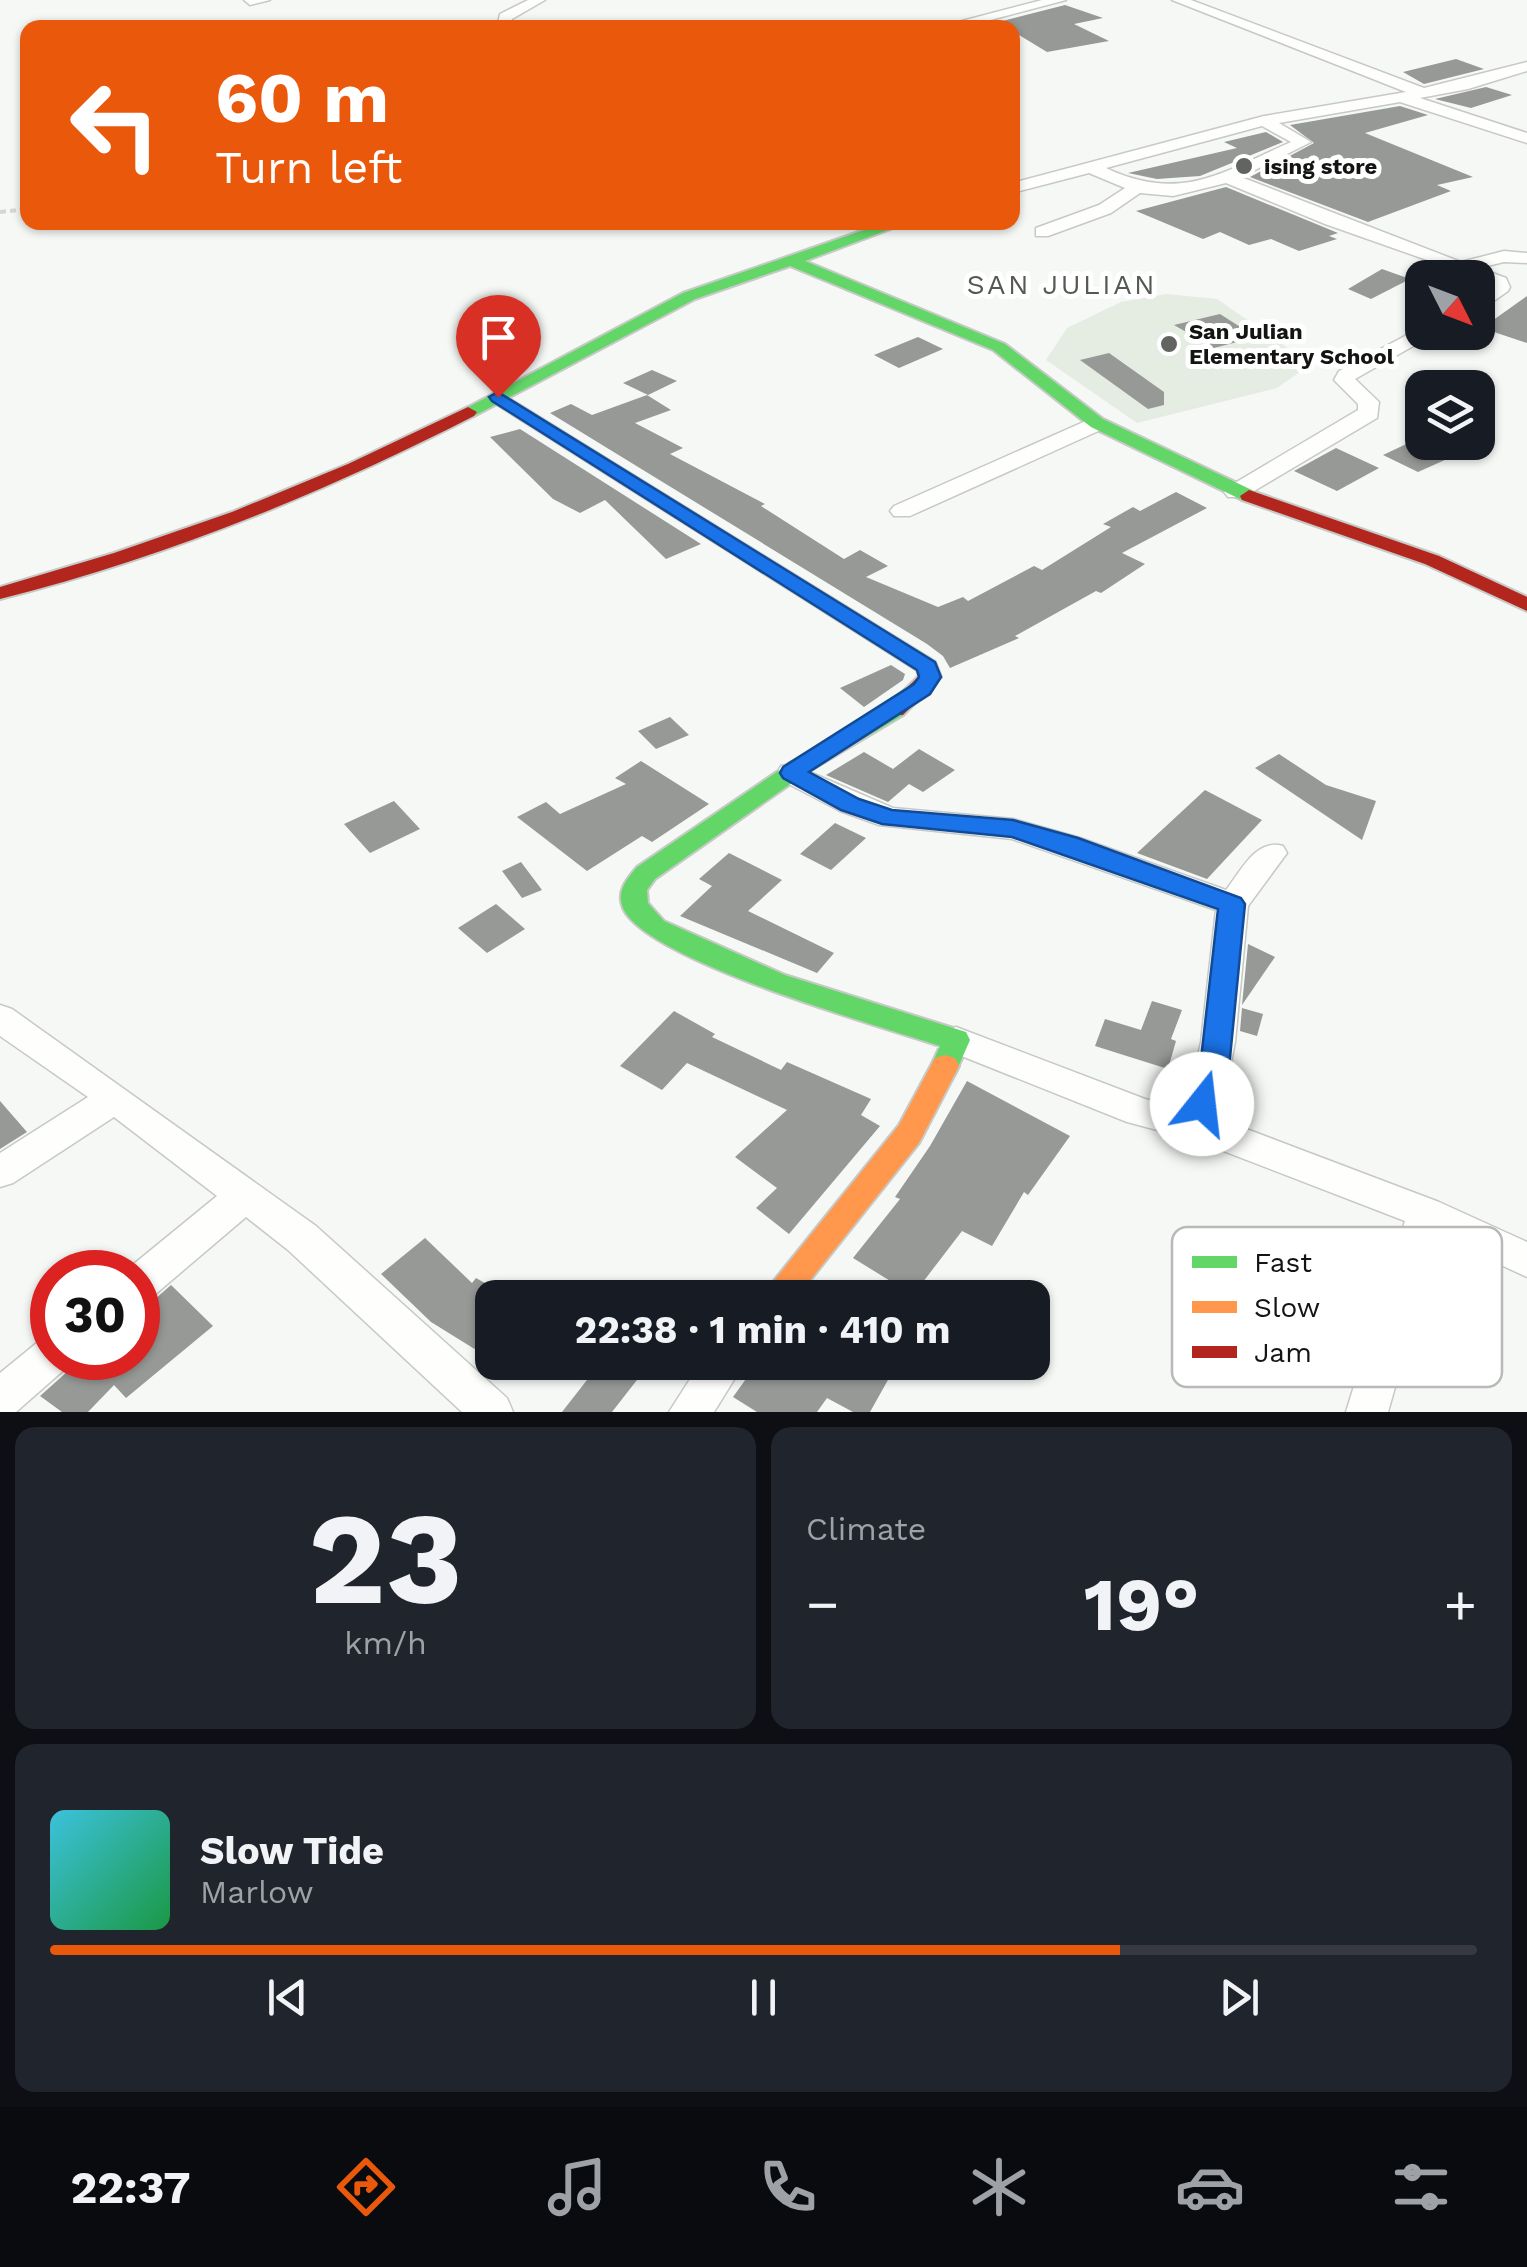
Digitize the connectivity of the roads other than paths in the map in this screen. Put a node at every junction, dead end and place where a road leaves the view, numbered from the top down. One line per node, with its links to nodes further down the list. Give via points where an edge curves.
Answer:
1 (263, 0): 5 (street)
2 (538, 0): 6 (street)
3 (1059, 0): 7 (street)
4 (1179, 0): 9 (street)
5 (250, 1)
6 (505, 20)
7 (975, 20)
8 (1527, 66): 9 (street)
9 (1420, 92): 10 (street)
10 (1398, 96): 11 (street); 12 (street)
11 (1264, 121): 13 (street); 14 (street, via 1303,142)
12 (1527, 138)
13 (1094, 169): 15 (street); 16 (street)
14 (1227, 177): 16 (street, via 1180,192); 20 (street)
15 (1020, 186)
16 (1136, 189): 18 (street, via 1105,209)
17 (879, 230): 22 (street)
18 (1042, 232)
19 (1527, 258): 21 (street)
20 (1442, 260)
21 (1489, 260)
22 (792, 261): 24 (street, via 658,310); 25 (street, via 999,347)
23 (1405, 344): 26 (street, via 1346,374 1370,412)
24 (498, 397): 28 (street, via 200,532 102,568); 30 (street, via 927,667 930,677 922,689)
25 (1097, 423): 26 (street); 27 (street)
26 (1236, 492): 29 (street, via 1432,560)
27 (902, 511)
28 (0, 594)
29 (1527, 604)
30 (792, 773): 32 (street, via 890,818 1013,829); 34 (street, via 646,873 634,889 635,906 655,928 775,982)
31 (1272, 853): 32 (street)
32 (1232, 904): 36 (street, via 1216,1055)
33 (0, 1018): 35 (street)
34 (956, 1040): 36 (street, via 1140,1112); 45 (street, via 908,1134)
35 (115, 1098): 37 (street); 38 (street)
36 (1200, 1127): 39 (street)
37 (0, 1172)
38 (245, 1195): 44 (street); 50 (street, via 302,1238)
39 (1426, 1212): 40 (street); 41 (street)
40 (1422, 1227)
41 (1458, 1227)
42 (1502, 1248): 43 (street)
43 (1527, 1260)
44 (160, 1266)
45 (790, 1280)
46 (30, 1373): 49 (street)
47 (712, 1380): 51 (street)
48 (1374, 1387): 52 (street)
49 (0, 1398)
50 (492, 1412)
51 (690, 1412)
52 (1367, 1412)

